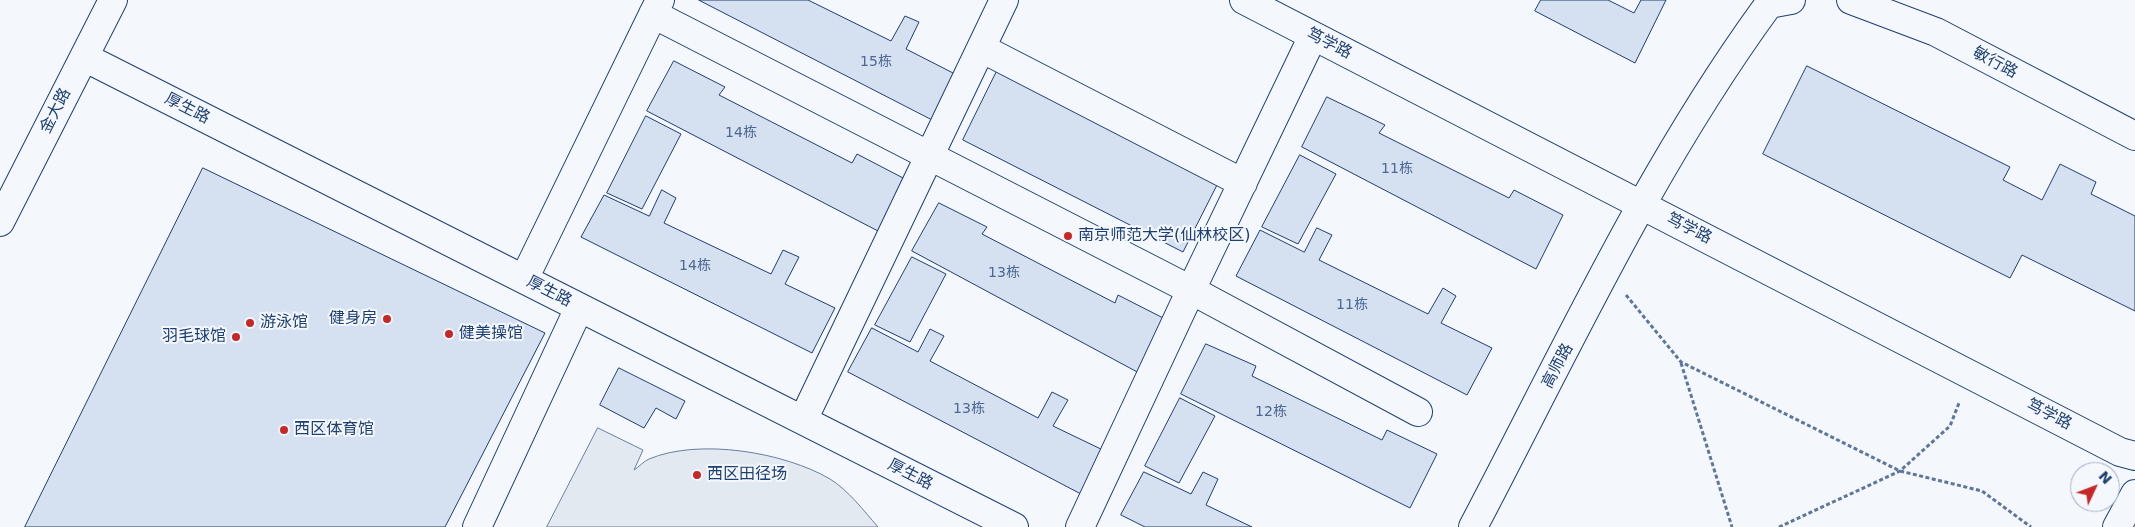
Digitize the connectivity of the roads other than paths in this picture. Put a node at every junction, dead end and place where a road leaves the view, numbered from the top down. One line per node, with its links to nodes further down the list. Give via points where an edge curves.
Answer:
1 (113, 0): 9 (street, 金大路)
2 (1004, 0): 8 (street)
3 (1244, 0): 7 (street, 笃学路)
4 (1791, 0): 13 (street, via 1769,4 1733,53 1673,147)
5 (1851, 0): 10 (street, 敏行路, via 1936,32)
6 (656, 7): 11 (street); 15 (street)
7 (1313, 36): 12 (street); 13 (street, 笃学路)
8 (982, 48): 11 (street); 12 (street)
9 (84, 57): 14 (street, 金大路); 15 (street, 厚生路)
10 (2135, 136)
11 (930, 154): 16 (street); 19 (street)
12 (1244, 183): 16 (street)
13 (1642, 205): 20 (street, 笃学路, via 2120,452); 25 (street, 高师路)
14 (0, 222)
15 (524, 279): 17 (street, 厚生路)
16 (1191, 290): 18 (street); 24 (street)
17 (579, 308): 19 (street, 厚生路); 22 (street)
18 (1418, 412)
19 (803, 420): 23 (street, 厚生路)
20 (2135, 456)
21 (2135, 494): 26 (street)
22 (477, 527)
23 (1014, 527)
24 (1080, 527)
25 (1473, 527)
26 (2118, 527)

